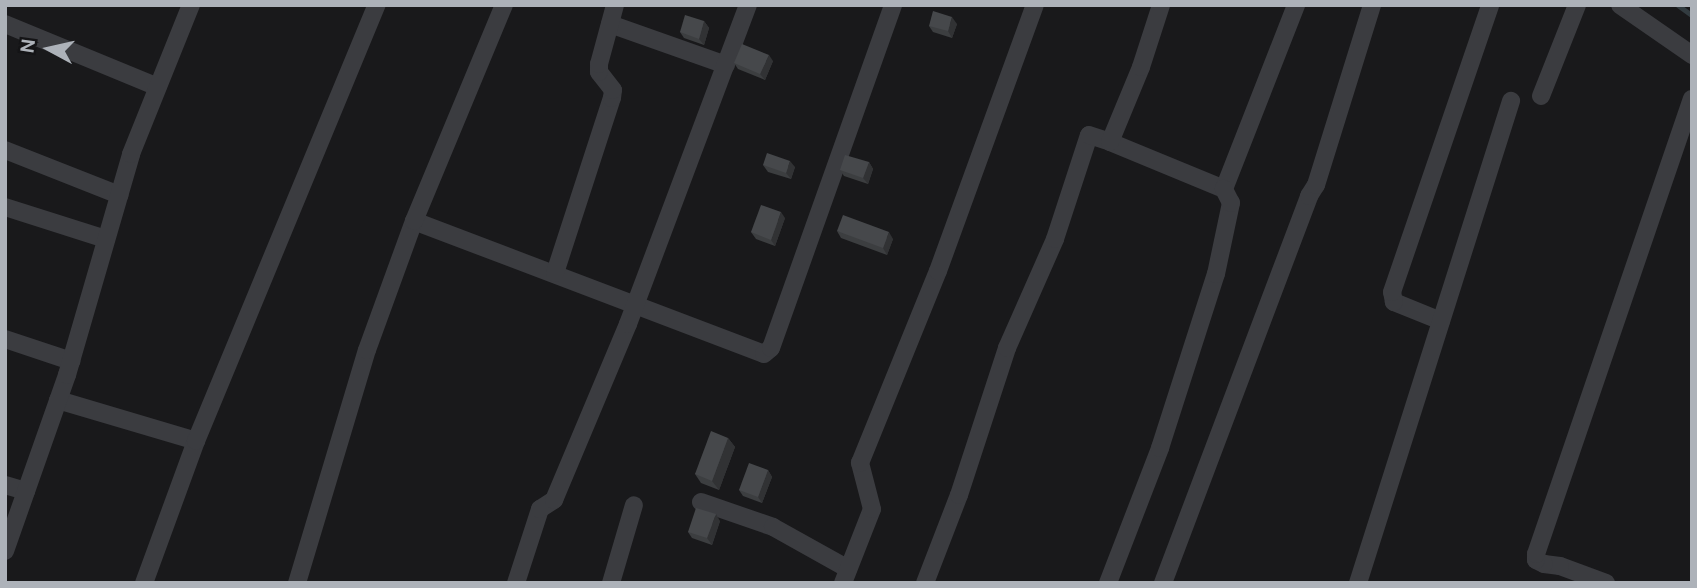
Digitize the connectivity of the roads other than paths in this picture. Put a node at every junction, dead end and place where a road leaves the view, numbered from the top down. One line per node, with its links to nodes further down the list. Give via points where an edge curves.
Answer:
1 (191, 5): 18 (street)
2 (376, 5): 35 (street)
3 (504, 5): 27 (street)
4 (615, 5): 15 (street)
5 (748, 5): 17 (street)
6 (893, 5): 30 (street, via 771,348 764,354 754,353)
7 (1035, 5): 41 (street, via 938,271 860,463 872,509)
8 (1161, 5): 22 (street)
9 (1296, 5): 24 (street)
10 (1372, 5): 48 (street, via 1316,185)
11 (1490, 5): 31 (street, via 1392,292 1394,302)
12 (1577, 5): 19 (street)
13 (1620, 5): 16 (street)
14 (5, 24): 18 (street)
15 (610, 24): 17 (street); 29 (street, via 599,72 613,90 612,99)
16 (1692, 55)
17 (726, 65): 30 (street)
18 (158, 87): 25 (street)
19 (1541, 96)
20 (1692, 99): 50 (street, via 1536,554 1536,560 1544,564)
21 (1511, 100): 31 (street)
22 (1110, 142): 24 (street); 46 (street, via 1089,135 1055,239 1007,348)
23 (5, 150): 25 (street)
24 (1224, 189): 47 (street, via 1231,203 1216,274 1160,448)
25 (119, 195): 28 (street)
26 (5, 207): 28 (street)
27 (414, 221): 29 (street); 43 (street, via 366,350)
28 (106, 239): 33 (street)
29 (555, 273): 30 (street)
30 (636, 303): 44 (street, via 554,500 540,509)
31 (1441, 321): 49 (street)
32 (5, 339): 33 (street)
33 (71, 361): 34 (street)
34 (58, 400): 35 (street); 37 (street)
35 (196, 441): 42 (street)
36 (5, 485): 37 (street)
37 (26, 491): 40 (street)
38 (701, 502): 41 (street, via 773,527)
39 (634, 505): 45 (street)
40 (5, 551)
41 (845, 576)
42 (144, 583)
43 (297, 583)
44 (516, 583)
45 (611, 583)
46 (925, 583)
47 (1108, 583)
48 (1163, 583)
49 (1358, 583)
50 (1606, 583)

